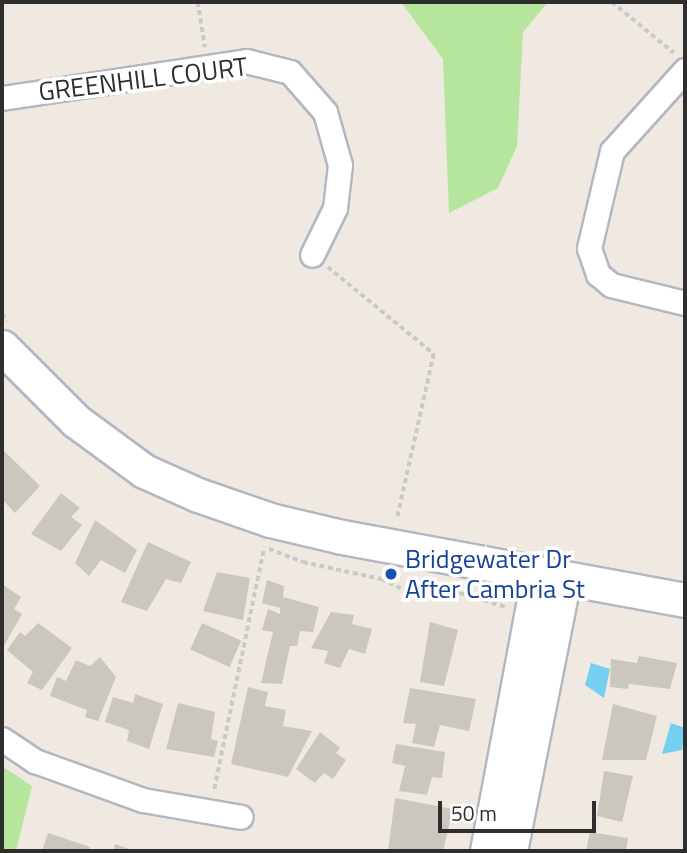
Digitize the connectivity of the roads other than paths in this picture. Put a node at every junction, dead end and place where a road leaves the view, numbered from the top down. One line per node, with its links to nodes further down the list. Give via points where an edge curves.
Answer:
1 (681, 62): 4 (street, via 612,151 589,248 598,274 611,285)
2 (2, 98): 3 (street, GREENHILL COURT, via 246,61 290,72 325,112 340,165 335,208)
3 (312, 255)
4 (685, 303)
5 (5, 335): 7 (street, via 76,421 144,471 270,520)
6 (2, 374): 7 (street, via 47,421 110,472 175,506 265,543)
7 (550, 587): 8 (street); 9 (street); 12 (street); 13 (street)
8 (685, 600)
9 (685, 621)
10 (2, 738): 11 (street, via 35,761 143,800)
11 (241, 817)
12 (486, 851)
13 (510, 851)

